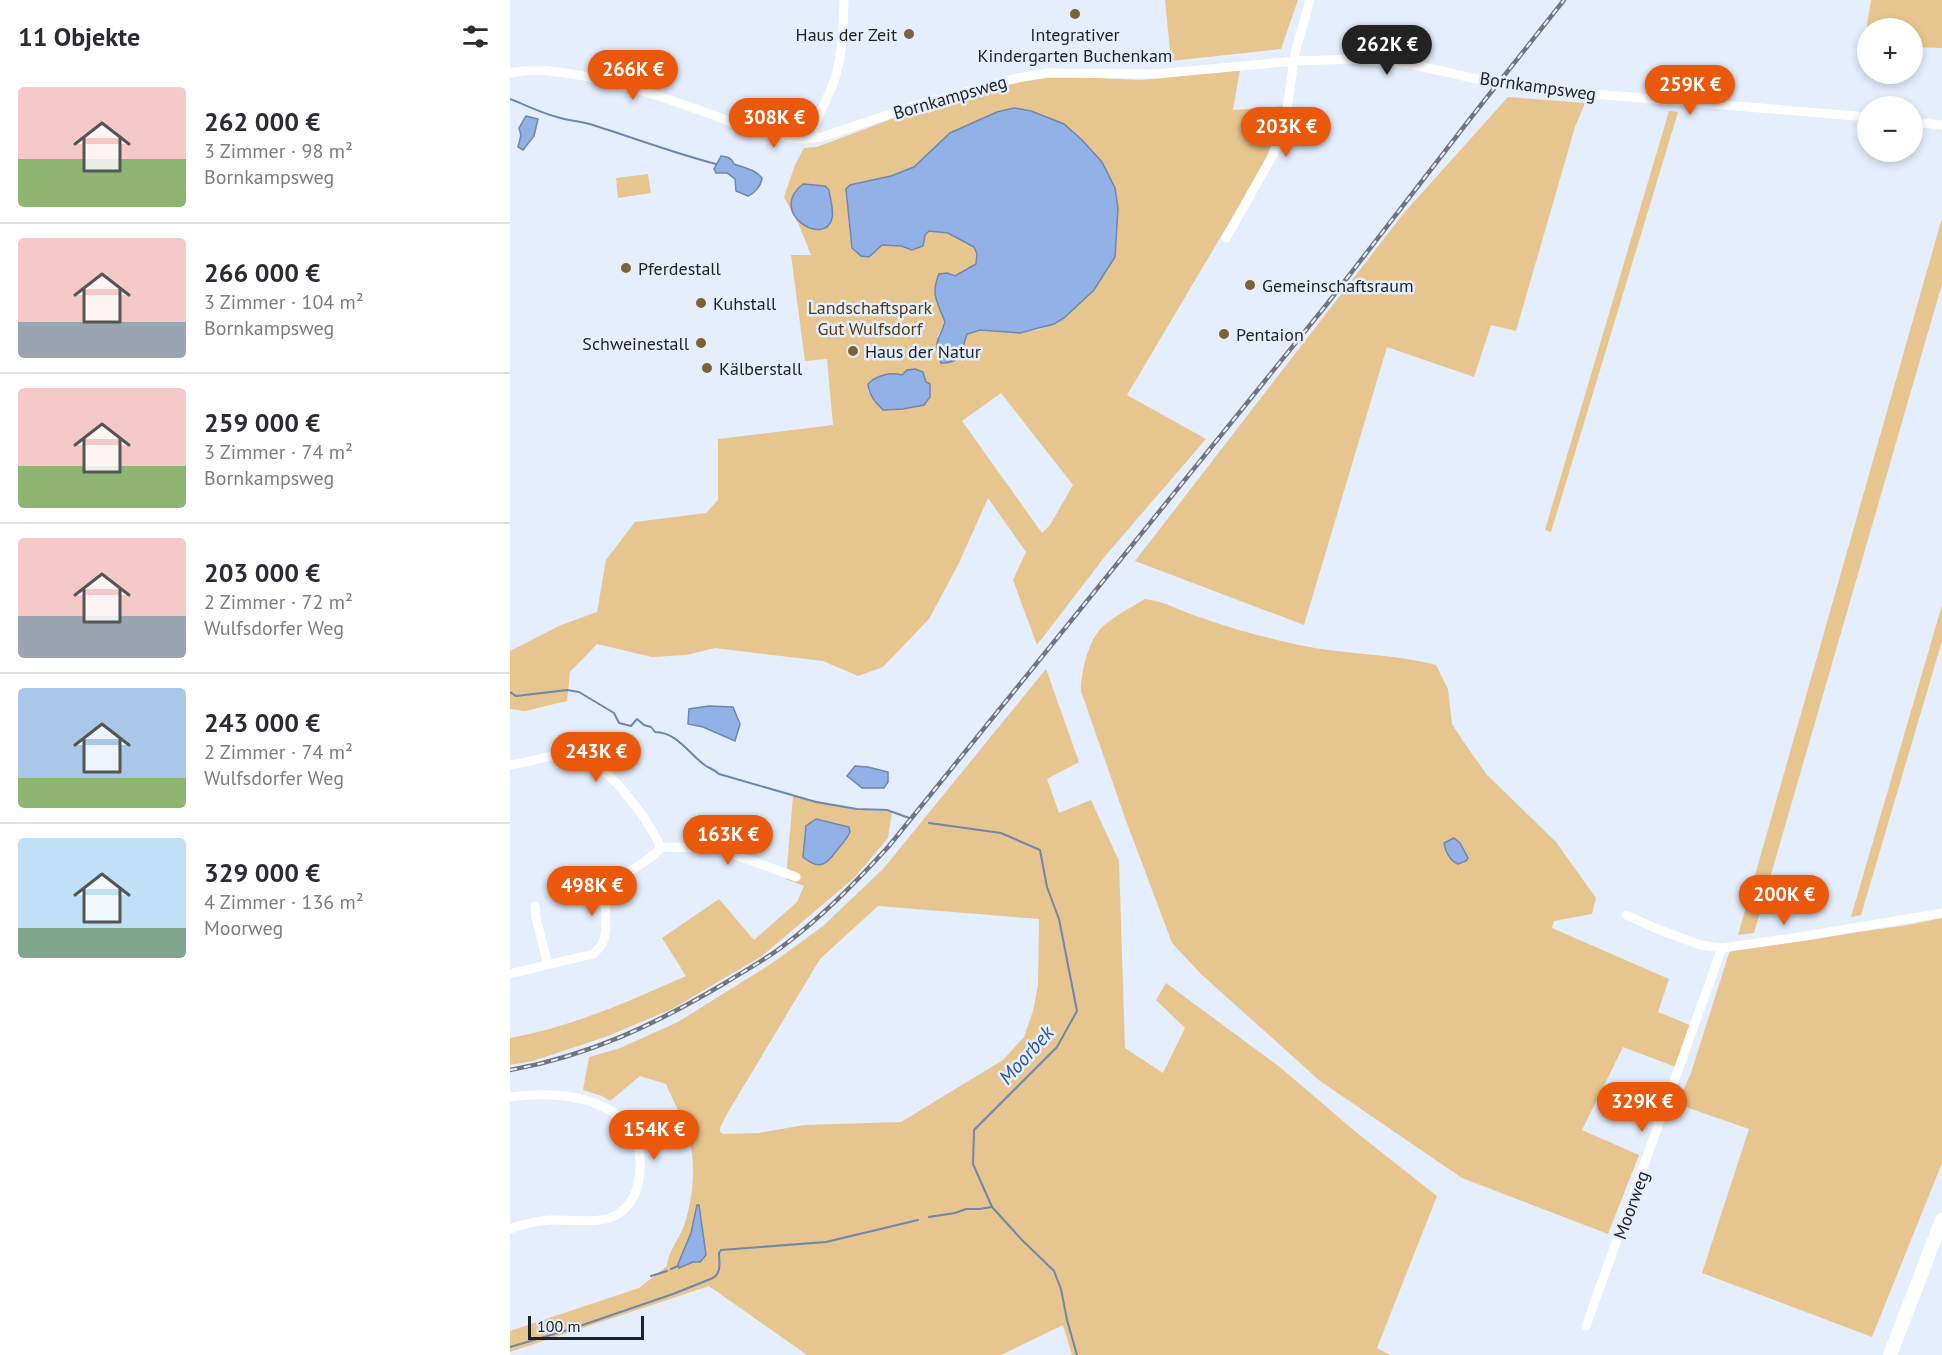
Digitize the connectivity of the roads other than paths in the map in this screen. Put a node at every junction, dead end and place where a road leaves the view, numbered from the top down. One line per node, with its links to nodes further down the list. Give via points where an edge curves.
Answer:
1 (844, 0): 8 (street, via 840,60)
2 (1310, 0): 3 (street)
3 (1295, 61): 5 (street, Bornkampsweg, via 1357,59 1570,92); 8 (street, Bornkampsweg, via 1156,74 1033,75 916,105); 9 (street, via 1286,117 1274,153)
4 (510, 73): 8 (street, Bornkampsweg, via 544,70 603,80 652,93 756,131)
5 (1857, 116)
6 (1923, 123): 7 (street)
7 (1942, 125)
8 (812, 138)
9 (1226, 238)
10 (510, 765): 11 (street, via 561,755 591,760 646,819)
11 (661, 847): 12 (street, via 716,848); 17 (street, via 655,856 609,890 605,935 600,947 593,954)
12 (796, 877)
13 (535, 906): 17 (street)
14 (1942, 913): 16 (street)
15 (1626, 915): 16 (street, via 1701,945)
16 (1722, 948): 22 (street, Moorweg)
17 (548, 965): 18 (street)
18 (510, 974)
19 (510, 1097): 21 (street, via 555,1095 603,1106 631,1132 640,1167 632,1200 612,1218 540,1221)
20 (1942, 1220): 23 (main road)
21 (510, 1229)
22 (1586, 1326)
23 (1890, 1355)

